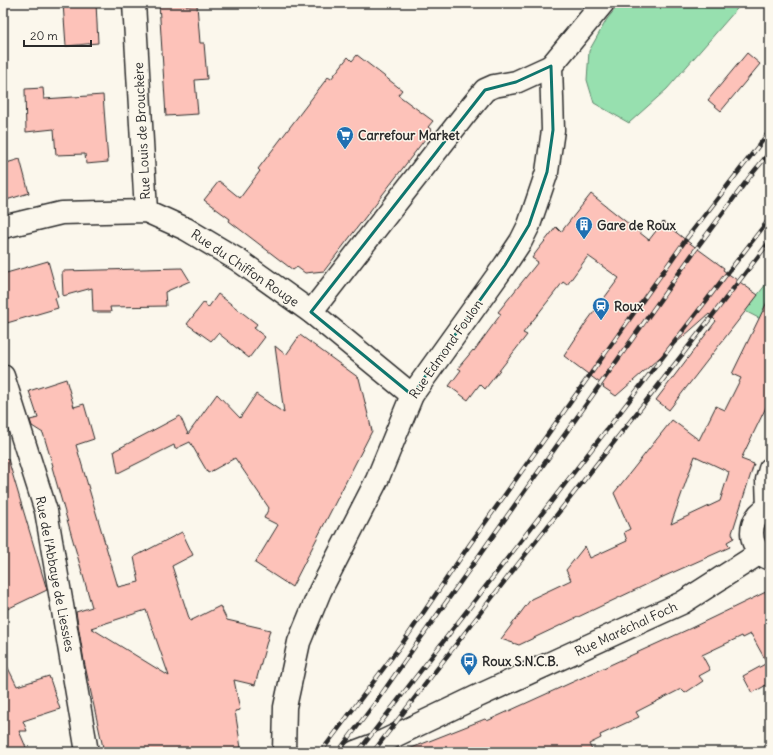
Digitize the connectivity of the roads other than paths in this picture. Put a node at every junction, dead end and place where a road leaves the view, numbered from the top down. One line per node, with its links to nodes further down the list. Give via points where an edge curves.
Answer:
1 (134, 3): 4 (street, Rue Louis de Brouckère)
2 (603, 3): 3 (street)
3 (551, 66): 6 (street, via 516,82 485,90); 8 (street, Rue Edmond Foulon, via 553,130 547,172 529,225 505,265)
4 (146, 212): 5 (street, Rue du Chiffon Rouge, via 61,213); 6 (street, Rue du Chiffon Rouge, via 186,229 238,260)
5 (3, 227)
6 (311, 312): 8 (street, Rue du Chiffon Rouge)
7 (3, 376): 13 (street, Rue de l'Abbaye de Liessies, via 46,511)
8 (412, 395): 14 (street, Rue Edmond Foulon, via 377,480 320,591 299,642 285,707)
9 (770, 468): 10 (street)
10 (769, 507): 11 (street, via 760,513 752,528 755,546)
11 (765, 556): 12 (street, Rue Maréchal Foch, via 682,603 476,697)
12 (384, 747): 15 (street, Rue Maréchal Foch)
13 (87, 752)
14 (284, 752)
15 (355, 752)

